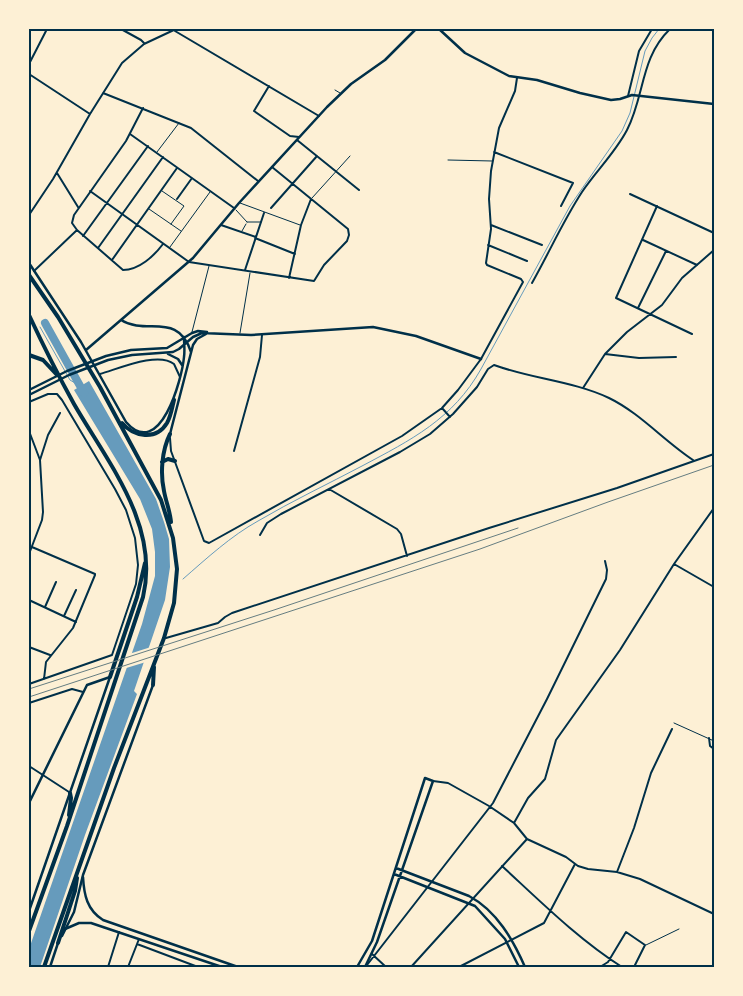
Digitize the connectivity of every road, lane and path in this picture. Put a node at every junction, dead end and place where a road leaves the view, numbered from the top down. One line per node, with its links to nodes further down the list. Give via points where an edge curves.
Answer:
1 (47, 29): 9 (street)
2 (121, 29): 8 (street)
3 (175, 29): 8 (street); 12 (street, via 177,34)
4 (416, 29): 15 (street, via 385,60)
5 (439, 29): 11 (street, via 465,54)
6 (652, 29): 17 (street, via 639,51)
7 (670, 29): 16 (street, via 651,56)
8 (144, 44): 14 (street, via 122,63)
9 (29, 64)
10 (29, 74): 20 (street)
11 (517, 78): 17 (street, via 537,80 608,100); 26 (street)
12 (269, 86): 21 (street); 24 (street, via 254,111)
13 (335, 90): 15 (street)
14 (103, 93): 19 (street); 20 (street)
15 (340, 93): 21 (street)
16 (638, 95): 17 (street); 18 (street); 92 (street, via 623,138 581,194)
17 (628, 96)
18 (714, 104)
19 (143, 108): 22 (street); 23 (street)
20 (90, 114): 36 (street)
21 (319, 116): 24 (street)
22 (179, 123): 27 (street); 38 (street, via 191,128)
23 (130, 134): 25 (street); 42 (street)
24 (298, 139): 28 (street); 34 (street)
25 (148, 146): 27 (street); 47 (street)
26 (494, 152): 32 (street); 49 (street, via 573,184)
27 (157, 153): 30 (street)
28 (317, 156): 35 (street); 39 (street)
29 (350, 156): 35 (street)
30 (163, 157): 33 (street); 57 (street)
31 (448, 160): 32 (street)
32 (493, 161): 62 (street, via 489,188)
33 (177, 167): 37 (street); 40 (street)
34 (272, 167): 38 (street); 39 (street)
35 (336, 171): 41 (street); 45 (street)
36 (57, 173): 51 (street); 55 (street)
37 (192, 178): 43 (street); 46 (street)
38 (259, 182): 48 (street)
39 (292, 183): 45 (street); 52 (street)
40 (161, 190): 46 (street); 53 (street)
41 (359, 190)
42 (90, 191): 47 (street); 51 (street)
43 (211, 191): 54 (street); 67 (street)
44 (630, 194): 50 (street)
45 (311, 199): 65 (street); 91 (street, via 348,229 348,239 315,280)
46 (176, 200): 61 (street, via 184,206)
47 (107, 203): 57 (street); 70 (street)
48 (239, 203): 54 (street); 56 (street)
49 (561, 206)
50 (657, 206): 69 (street); 72 (street)
51 (78, 208): 66 (street, via 72,218)
52 (271, 208)
53 (148, 209): 61 (street); 63 (street)
54 (235, 209): 59 (street); 64 (street)
55 (30, 211): 58 (street)
56 (264, 213): 60 (street); 65 (street)
57 (122, 214): 63 (street); 76 (street)
58 (29, 215)
59 (247, 222): 60 (street); 68 (street)
60 (261, 222): 71 (street)
61 (171, 224): 67 (street)
62 (490, 224): 74 (street); 75 (street)
63 (137, 225): 73 (street); 81 (street)
64 (221, 225): 68 (street); 83 (street)
65 (301, 225): 80 (street)
66 (77, 230): 70 (street); 87 (street)
67 (182, 232): 77 (street)
68 (241, 232): 71 (street)
69 (714, 233)
70 (83, 236): 76 (street)
71 (256, 238): 80 (street); 88 (street)
72 (642, 240): 79 (street); 93 (street, via 616,298)
73 (163, 244): 77 (street); 81 (street, via 153,257 128,269 123,270)
74 (488, 245): 82 (street); 110 (street, via 486,264 523,282)
75 (542, 245)
76 (98, 248): 81 (street)
77 (170, 248): 83 (street)
78 (714, 250): 86 (street)
79 (666, 251): 86 (street); 93 (street)
80 (295, 254): 91 (street)
81 (112, 260)
82 (527, 261)
83 (189, 262): 85 (street); 96 (street)
84 (29, 263): 87 (street)
85 (209, 265): 88 (street); 97 (street)
86 (697, 266): 94 (street, via 682,278)
87 (34, 271): 104 (street)
88 (245, 271): 89 (street)
89 (251, 272): 91 (street); 101 (street)
90 (29, 275): 123 (highway, via 58,317)
91 (289, 278)
92 (532, 283)
93 (638, 308): 94 (street)
94 (651, 314): 100 (street); 107 (street)
95 (29, 315): 113 (highway)
96 (121, 320): 102 (street, via 173,328); 104 (street)
97 (192, 333): 98 (street); 102 (street)
98 (213, 333): 101 (street); 103 (street, via 198,334); 105 (street, via 198,339)
99 (262, 334): 101 (street); 110 (street, via 379,328 419,337); 126 (street, via 260,357)
100 (692, 334)
101 (240, 335)
102 (184, 337): 103 (street); 116 (street, via 167,348 106,356)
103 (185, 343): 105 (street); 106 (street); 111 (street)
104 (86, 350): 112 (street)
105 (191, 353): 125 (street)
106 (166, 354): 111 (street, via 178,359); 117 (street, via 126,356 84,369)
107 (605, 354): 109 (street, via 639,358); 115 (street)
108 (29, 356): 113 (highway, via 43,360)
109 (676, 357)
110 (481, 359): 120 (street)
111 (182, 367): 114 (street)
112 (100, 374): 114 (street, via 162,358 174,364); 118 (street, via 126,422 137,430 149,431 157,427)
113 (60, 378): 139 (highway, via 136,511 144,536)
114 (180, 378): 118 (street)
115 (583, 388): 122 (street, via 494,365); 129 (street, via 621,405)
116 (29, 390)
117 (29, 395)
118 (174, 400): 123 (highway, via 166,423 155,434 134,433)
119 (29, 402): 154 (street, via 52,393 59,396 123,503 132,526 137,554 134,595 112,655)
120 (443, 409): 122 (street); 130 (street, via 402,436 209,543 204,541)
121 (60, 413): 128 (street)
122 (450, 416): 132 (street, via 421,440)
123 (117, 418): 134 (highway, via 161,500)
124 (29, 431): 128 (street)
125 (170, 434): 130 (street); 131 (highway)
126 (234, 451)
127 (714, 454): 129 (street)
128 (40, 460): 136 (street, via 43,516)
129 (693, 460): 138 (street)
130 (175, 461): 131 (highway, via 168,459)
131 (162, 462): 134 (highway)
132 (329, 489): 135 (street, via 270,520); 138 (street, via 397,529)
133 (714, 508): 141 (street)
134 (171, 530): 149 (highway, via 176,558 176,591)
135 (260, 534)
136 (32, 547): 137 (street); 148 (street, via 95,574)
137 (29, 554)
138 (407, 556): 149 (street, via 232,613 218,623)
139 (146, 561): 153 (highway); 172 (highway, via 143,597)
140 (605, 561): 170 (street, via 606,579 520,753)
141 (674, 564): 143 (street); 171 (street, via 620,650 556,740 545,779 528,798)
142 (56, 582): 146 (street)
143 (714, 587)
144 (76, 590): 147 (street)
145 (29, 600): 146 (street)
146 (45, 607): 147 (street)
147 (64, 616): 148 (street)
148 (76, 622): 151 (street)
149 (164, 638): 152 (highway)
150 (29, 648): 151 (street)
151 (50, 655): 154 (street, via 44,666)
152 (155, 662): 156 (highway); 175 (highway)
153 (110, 677): 157 (street, via 89,684); 167 (street)
154 (44, 679): 155 (street)
155 (29, 684)
156 (153, 685): 181 (street)
157 (84, 692): 158 (street, via 72,689); 165 (street)
158 (29, 703)
159 (674, 723): 161 (street)
160 (672, 729): 179 (street, via 651,773)
161 (709, 738): 162 (street); 163 (street)
162 (714, 741)
163 (714, 749)
164 (29, 766): 165 (street)
165 (42, 775): 167 (street); 168 (street)
166 (433, 781): 170 (street, via 448,783); 177 (street, via 425,778); 178 (street)
167 (70, 793): 172 (highway); 186 (street)
168 (30, 797): 169 (street)
169 (29, 802)
170 (489, 806): 171 (street); 183 (street)
171 (514, 823): 173 (street)
172 (67, 826): 191 (highway)
173 (527, 839): 174 (street); 176 (street)
174 (575, 864): 179 (street); 187 (street)
175 (79, 866): 196 (highway); 201 (highway)
176 (502, 866): 184 (street); 187 (street)
177 (396, 868): 178 (street); 180 (street)
178 (402, 870): 182 (street); 183 (street)
179 (617, 872): 188 (street)
180 (394, 874): 182 (street); 208 (street, via 372,941)
181 (83, 875): 189 (street, via 74,912); 207 (street, via 85,899 103,920)
182 (400, 876): 183 (street); 199 (street)
183 (429, 884): 184 (street); 185 (street); 199 (street)
184 (473, 898): 185 (street); 194 (street, via 482,904)
185 (469, 902): 195 (street); 211 (street)
186 (29, 908)
187 (551, 911): 194 (street, via 542,925); 200 (street)
188 (714, 914)
189 (65, 929): 192 (street, via 88,922); 196 (street)
190 (679, 929): 198 (street)
191 (29, 931)
192 (119, 932): 193 (street); 203 (street)
193 (139, 939): 197 (street); 206 (street)
194 (512, 940): 195 (street); 214 (street)
195 (507, 942): 212 (street); 213 (street)
196 (58, 943): 202 (street)
197 (137, 944): 204 (street); 205 (street)
198 (646, 945): 200 (street, via 626,932); 217 (street)
199 (373, 955): 209 (street); 210 (street)
200 (610, 959): 215 (street); 216 (street)
201 (44, 967)
202 (50, 967)
203 (108, 967)
204 (128, 967)
205 (198, 967)
206 (222, 967)
207 (238, 967)
208 (358, 967)
209 (365, 967)
210 (386, 967)
211 (411, 967)
212 (459, 967)
213 (519, 967)
214 (525, 967)
215 (600, 967)
216 (622, 967)
217 (634, 967)

